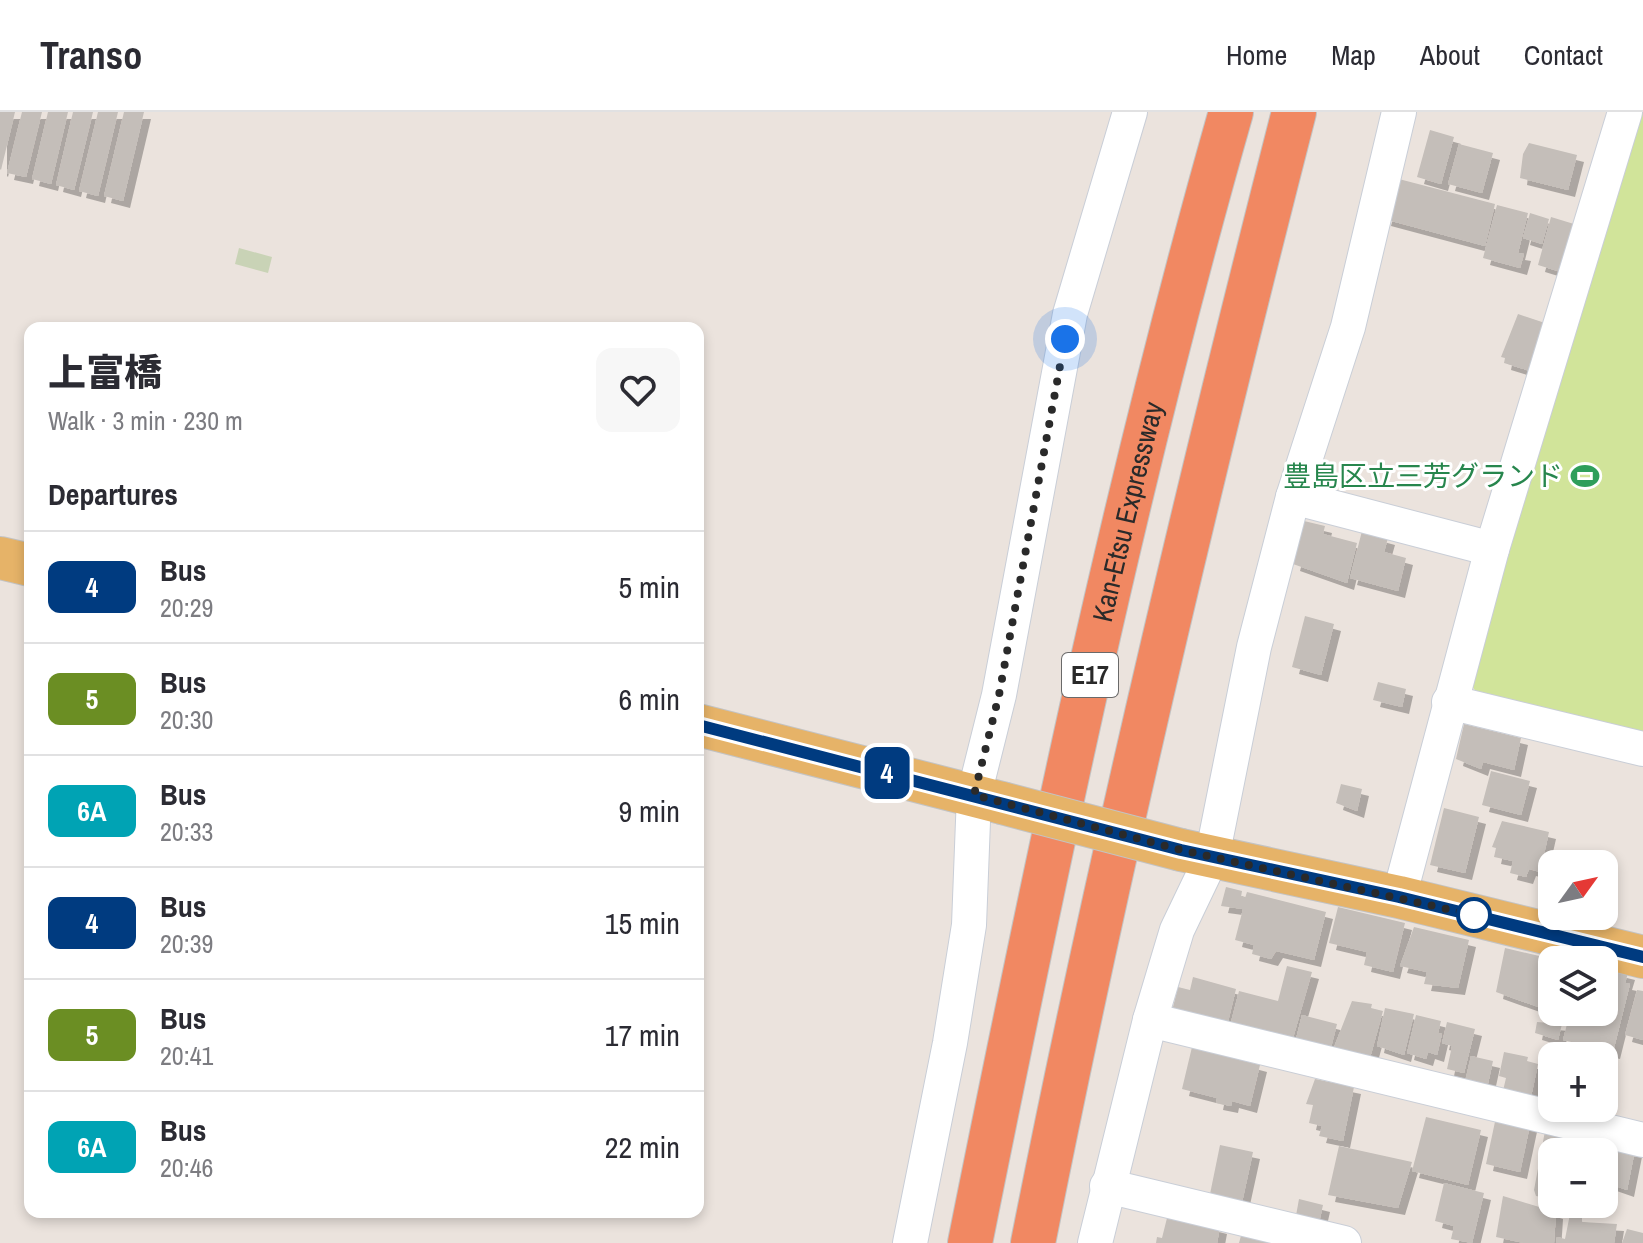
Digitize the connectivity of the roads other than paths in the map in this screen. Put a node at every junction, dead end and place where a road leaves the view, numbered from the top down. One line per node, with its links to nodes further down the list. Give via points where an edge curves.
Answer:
1 (1130, 112): 13 (street, via 1070,314 999,695)
2 (1231, 112): 21 (highway, Kan-Etsu Expressway / E17, via 1186,273 1077,729)
3 (1294, 112): 22 (highway, E17, via 1135,769)
4 (1399, 112): 6 (street, via 1348,327)
5 (1625, 112): 7 (street)
6 (1293, 497): 7 (street); 14 (street)
7 (1492, 549): 10 (street)
8 (0, 558): 9 (main road)
9 (24, 564)
10 (1449, 702): 12 (street); 15 (street)
11 (704, 727): 13 (main road)
12 (1643, 749)
13 (988, 799): 14 (main road, bridge); 20 (street, via 950,1043)
14 (1197, 854): 15 (main road); 17 (street)
15 (1399, 897): 16 (main road)
16 (1643, 957)
17 (1150, 1020): 18 (street); 19 (street)
18 (1643, 1140)
19 (1107, 1186): 23 (street); 24 (street)
20 (910, 1243)
21 (970, 1243)
22 (1033, 1243)
23 (1095, 1243)
24 (1344, 1243)

